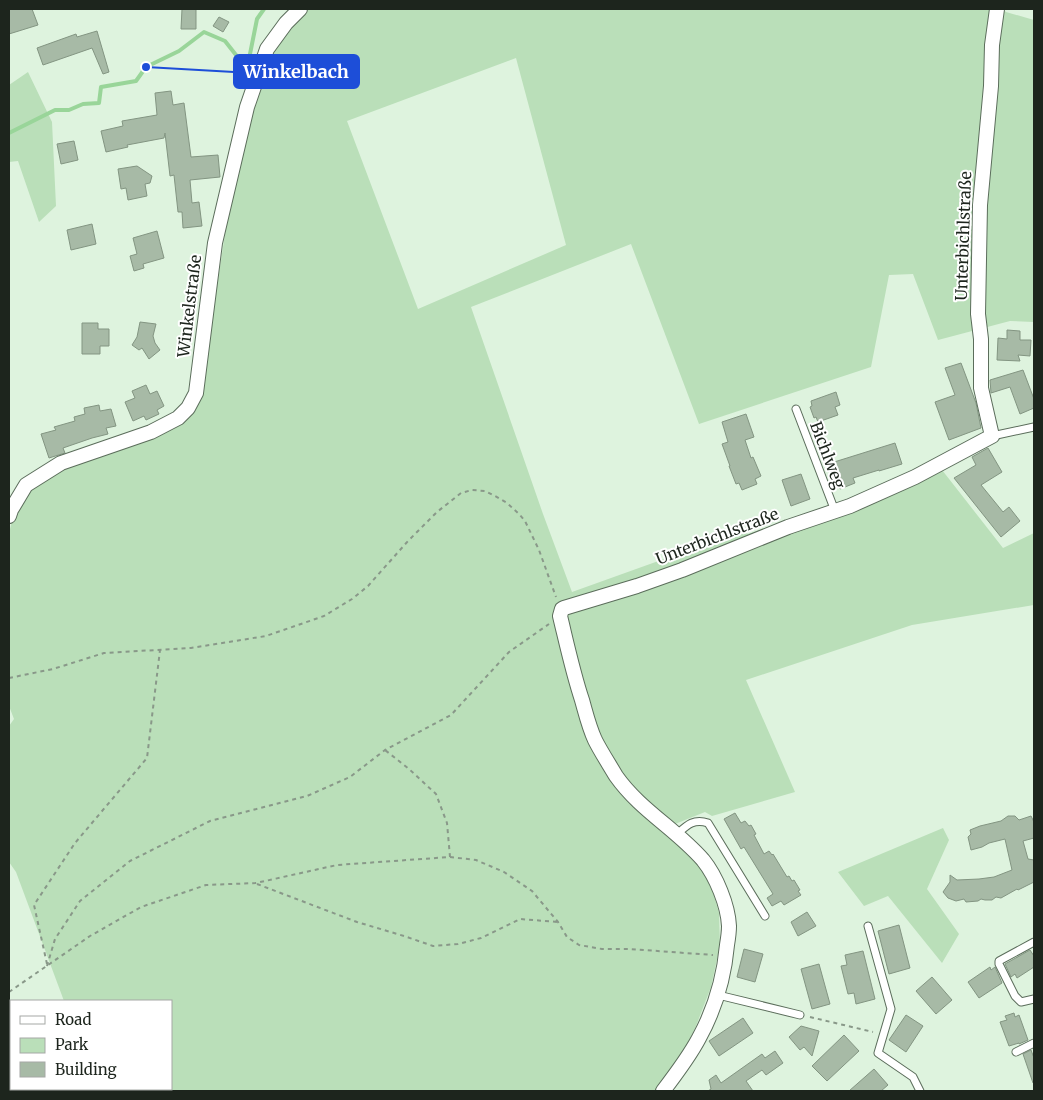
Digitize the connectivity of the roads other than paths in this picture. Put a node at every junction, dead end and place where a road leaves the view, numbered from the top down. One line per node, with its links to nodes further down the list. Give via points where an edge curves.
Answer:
1 (300, 9): 7 (street, Winkelstraße, via 267,49 247,107 215,243 196,393 188,408 178,418 151,432 61,462 26,485)
2 (996, 11): 5 (street, Unterbichlstraße, via 980,205 978,314 981,388)
3 (796, 409): 6 (lane, Bichlweg)
4 (1034, 427): 5 (lane)
5 (992, 436): 6 (street, Unterbichlstraße, via 915,477)
6 (836, 510): 8 (street, Unterbichlstraße, via 682,570 564,608 560,614 572,669 595,739 630,794)
7 (9, 512)
8 (676, 835): 9 (lane, via 695,822 708,823); 12 (street, via 713,874 726,909 729,926)
9 (765, 916)
10 (868, 926): 18 (lane, via 891,1009 878,1053 912,1077)
11 (1034, 942): 13 (lane, via 999,964 1021,1002)
12 (718, 995): 14 (lane); 17 (street, via 699,1039)
13 (1034, 998)
14 (800, 1015)
15 (1034, 1043): 16 (lane)
16 (1016, 1052)
17 (663, 1091)
18 (920, 1091)

